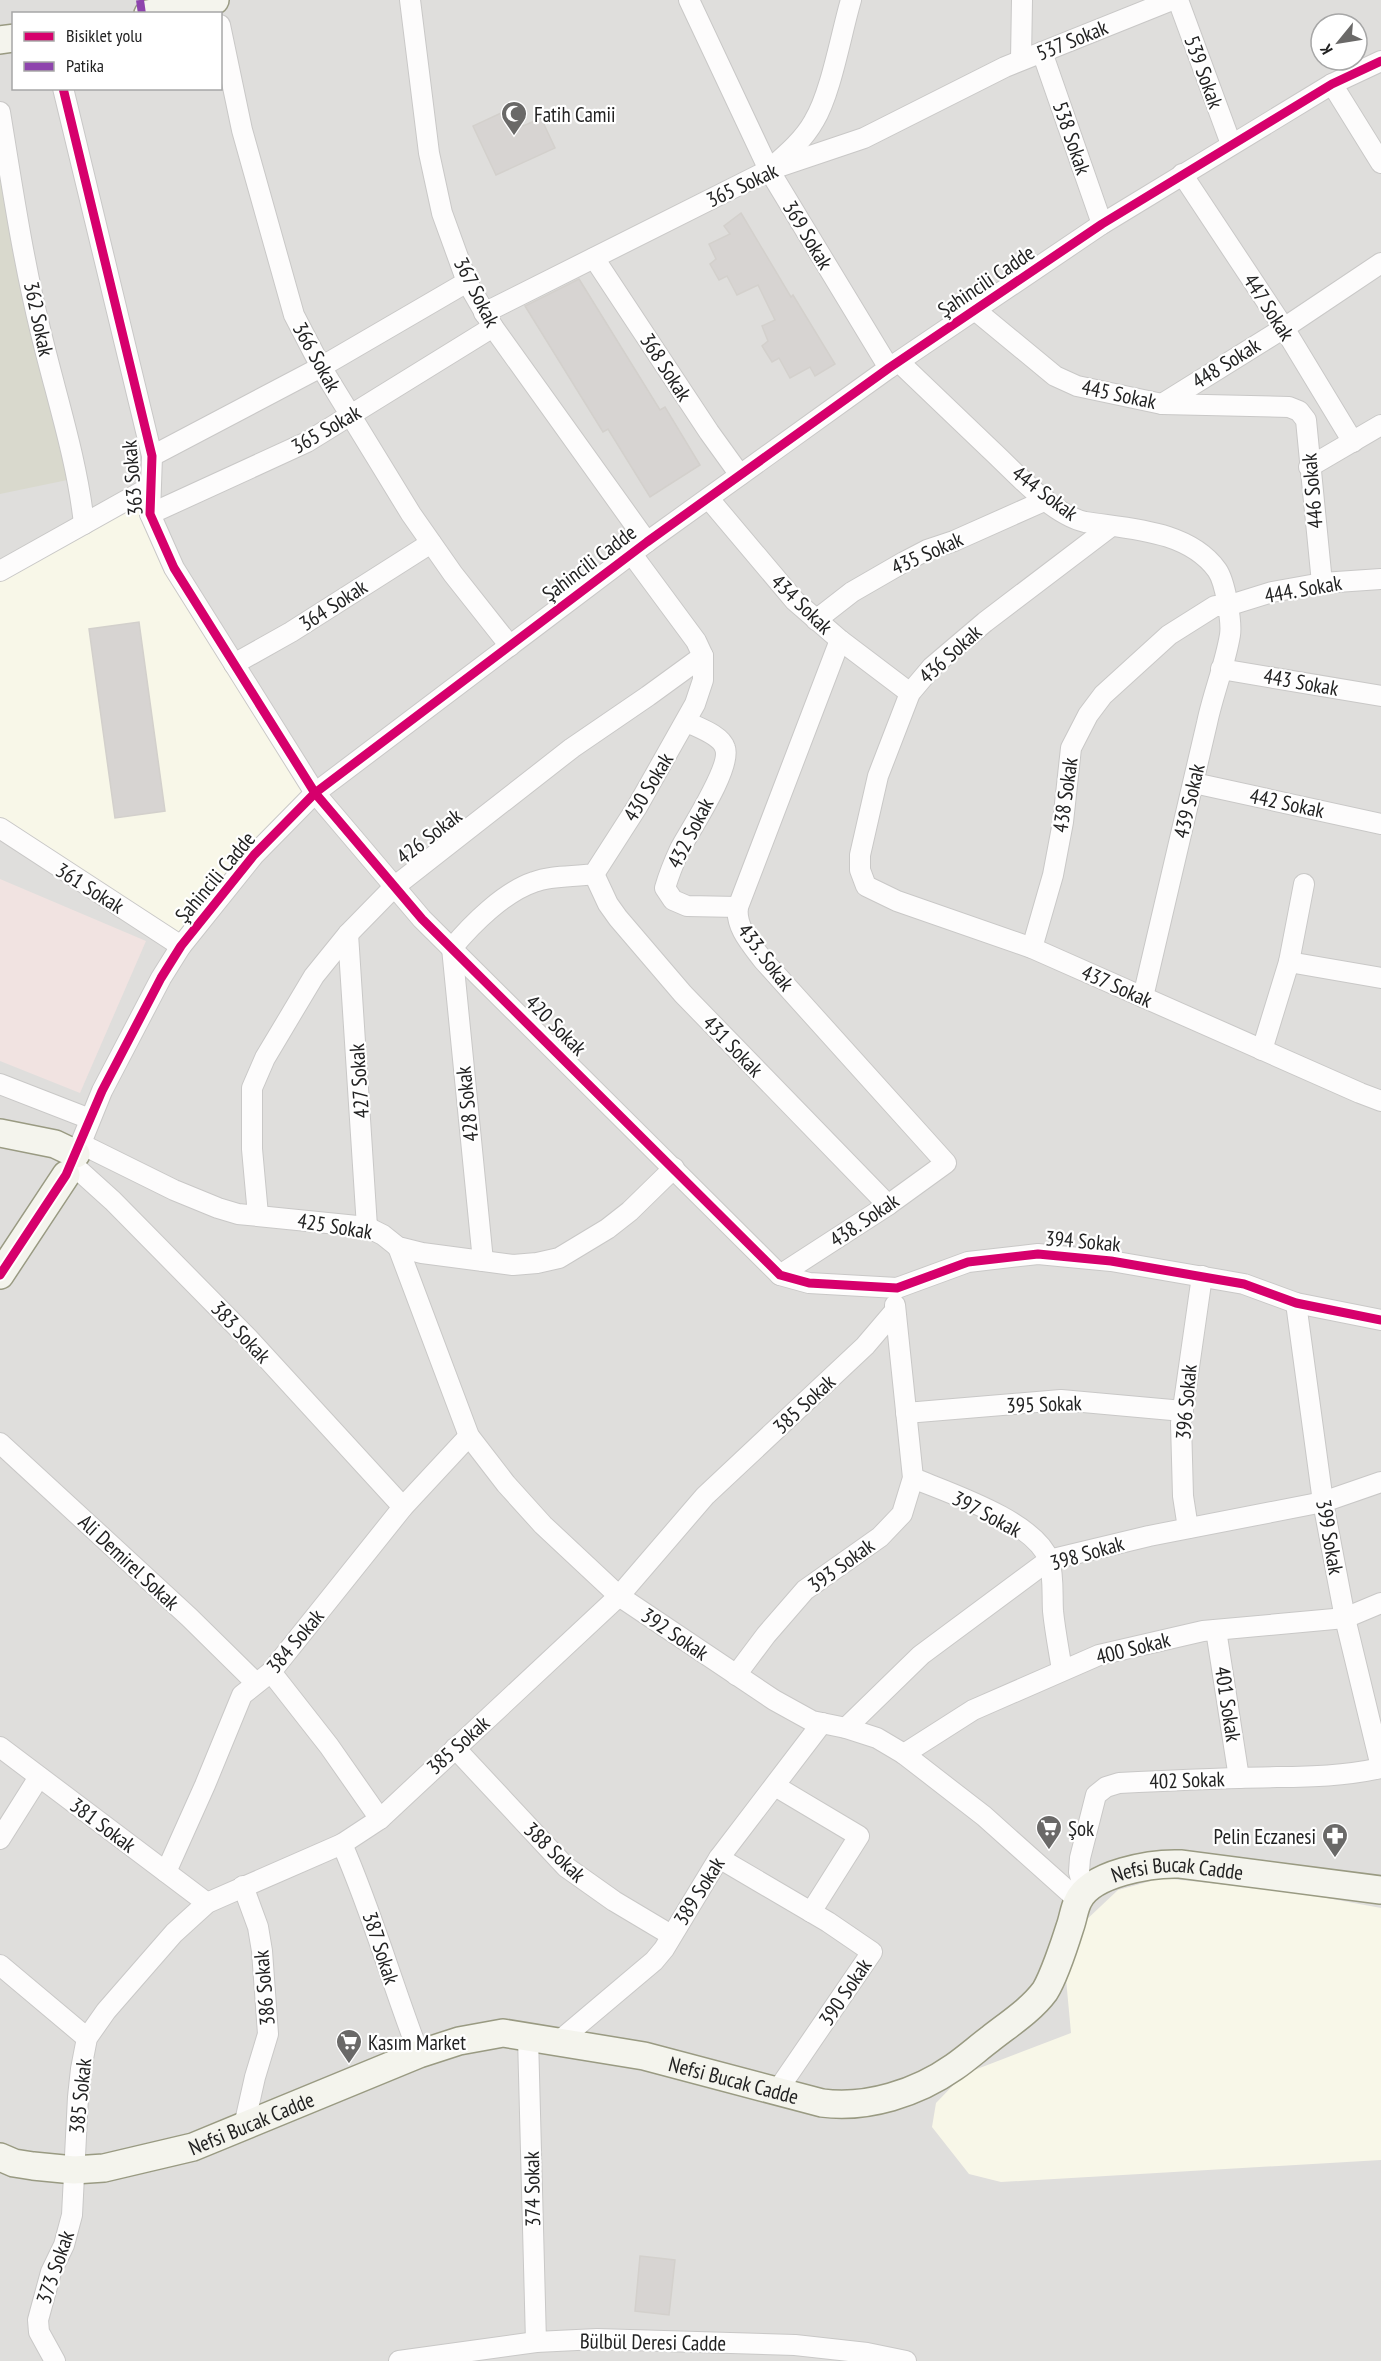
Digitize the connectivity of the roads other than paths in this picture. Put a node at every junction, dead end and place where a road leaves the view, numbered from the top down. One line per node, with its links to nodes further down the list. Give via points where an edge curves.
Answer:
1 (216, 0): 8 (street)
2 (410, 0): 23 (street, 367 Sokak, via 429,153 442,213)
3 (689, 0): 18 (street, 369 Sokak)
4 (851, 0): 18 (street, via 815,120 798,143)
5 (1022, 0): 12 (street)
6 (1172, 0): 10 (street, 537 Sokak)
7 (1178, 0): 16 (street, 539 Sokak)
8 (158, 12)
9 (222, 35): 28 (street, 366 Sokak, via 242,130 294,315)
10 (1042, 52): 12 (street, 537 Sokak); 20 (street, 538 Sokak)
11 (1381, 61): 13 (street, Şahincili Cadde)
12 (1013, 64): 18 (street, 365 Sokak, via 864,138)
13 (1332, 84): 16 (street, Şahincili Cadde); 17 (street)
14 (63, 90): 34 (street, 363 Sokak)
15 (0, 112): 41 (street, 362 Sokak, via 40,330 74,462)
16 (1231, 144): 19 (street, Şahincili Cadde)
17 (1381, 163)
18 (769, 170): 21 (street, 365 Sokak); 27 (street, 369 Sokak)
19 (1182, 174): 20 (street, Şahincili Cadde); 26 (street, 447 Sokak)
20 (1102, 224): 24 (street, Şahincili Cadde)
21 (594, 258): 25 (street, 365 Sokak); 36 (street, 368 Sokak)
22 (1381, 263): 26 (street, 448 Sokak)
23 (467, 282): 25 (street, 367 Sokak); 28 (street)
24 (975, 310): 27 (street, Şahincili Cadde); 29 (street, 445 Sokak, via 1055,376 1098,392)
25 (489, 320): 31 (street, 365 Sokak); 44 (street, 367 Sokak)
26 (1284, 328): 29 (street, 448 Sokak); 33 (street, 447 Sokak)
27 (894, 365): 36 (street, Şahincili Cadde); 39 (street, 444 Sokak)
28 (321, 368): 31 (street, 366 Sokak); 34 (street)
29 (1162, 404): 30 (street, 445 Sokak)
30 (1289, 407): 35 (street, 446 Sokak, via 1306,420)
31 (350, 416): 40 (street, 365 Sokak, via 307,442); 43 (street, 366 Sokak)
32 (1378, 427): 33 (street)
33 (1353, 441): 35 (street)
34 (152, 456): 37 (street, 363 Sokak)
35 (1309, 467): 47 (street, 446 Sokak)
36 (741, 475): 38 (street, Şahincili Cadde)
37 (150, 488): 40 (street, 363 Sokak); 41 (street)
38 (709, 499): 44 (street, Şahincili Cadde); 49 (street, 434 Sokak, via 769,573)
39 (1046, 500): 42 (street, 444 Sokak, via 1076,520); 49 (street, 435 Sokak, via 912,558 852,592)
40 (150, 514): 53 (street, 363 Sokak, via 174,568)
41 (84, 524): 45 (street)
42 (1110, 527): 48 (street, 444 Sokak, via 1167,536 1205,555 1219,572); 55 (street, 436 Sokak, via 985,622 932,667)
43 (431, 543): 51 (street, 366 Sokak); 53 (street, 364 Sokak)
44 (639, 548): 51 (street, Şahincili Cadde); 52 (street)
45 (0, 571)
46 (1381, 579): 47 (street, 444. Sokak)
47 (1322, 583): 48 (street, 444. Sokak, via 1272,592)
48 (1227, 606): 54 (street, 439 Sokak, via 1230,635); 70 (street, 438 Sokak, via 1215,606 1169,635 1103,695 1088,715 1071,748 1053,875)
49 (816, 620): 50 (street, 434 Sokak)
50 (840, 640): 55 (street, 434 Sokak); 66 (street, 433. Sokak)
51 (510, 646): 59 (street, Şahincili Cadde)
52 (703, 656): 57 (street, 430 Sokak, via 703,680); 65 (street, 426 Sokak, via 572,748)
53 (234, 664): 59 (street, 363 Sokak)
54 (1221, 669): 56 (street, 443 Sokak); 58 (street, 439 Sokak)
55 (910, 693): 62 (street, 436 Sokak, via 879,777 860,855)
56 (1381, 696)
57 (687, 722): 63 (street, 430 Sokak); 66 (street, 432 Sokak, via 715,736 725,745 727,755 703,810 669,871 665,888 673,900 687,906)
58 (1194, 783): 60 (street, 442 Sokak); 73 (street, 439 Sokak)
59 (315, 793): 65 (street, 420 Sokak); 68 (street, Şahincili Cadde, via 254,855)
60 (1381, 824)
61 (0, 828): 68 (street, 361 Sokak)
62 (860, 870): 70 (street, 437 Sokak, via 866,886 877,893)
63 (594, 874): 69 (street, via 536,881 516,890 465,932); 82 (street, 431 Sokak, via 618,918 683,994)
64 (1304, 884): 71 (street)
65 (394, 887): 67 (street, 426 Sokak); 69 (street, 420 Sokak)
66 (738, 907): 80 (street, 433. Sokak, via 736,917 762,960)
67 (348, 934): 83 (street, 426 Sokak, via 314,976 265,1058 252,1088); 84 (street, 427 Sokak)
68 (181, 946): 77 (street, Şahincili Cadde)
69 (452, 948): 81 (street, 420 Sokak); 86 (street, 428 Sokak)
70 (1032, 948): 73 (street, 437 Sokak)
71 (1289, 962): 72 (street); 74 (street)
72 (1381, 978)
73 (1143, 997): 74 (street, 437 Sokak)
74 (1262, 1050): 76 (street, 437 Sokak)
75 (0, 1084): 77 (street)
76 (1381, 1101)
77 (90, 1119): 79 (street, Şahincili Cadde)
78 (0, 1133): 79 (street, via 56,1144)
79 (74, 1159): 83 (street, 425 Sokak, via 218,1208); 87 (street, Şahincili Cadde); 101 (street, 383 Sokak, via 233,1322)
80 (946, 1163): 82 (street, 438. Sokak)
81 (674, 1168): 86 (street, 425 Sokak, via 630,1211 559,1258 521,1264); 88 (street, 420 Sokak)
82 (888, 1205): 88 (street, 438. Sokak)
83 (258, 1215): 84 (street, 425 Sokak)
84 (367, 1227): 85 (street, 425 Sokak)
85 (398, 1248): 86 (street, 425 Sokak); 96 (street, 392 Sokak)
86 (483, 1261)
87 (0, 1275)
88 (780, 1275): 90 (street, 394 Sokak, via 809,1283)
89 (1202, 1276): 90 (street, 394 Sokak, via 1038,1254 968,1262); 91 (street, 394 Sokak, via 1244,1284); 94 (street, 396 Sokak)
90 (897, 1288): 92 (street)
91 (1296, 1303): 93 (street, 394 Sokak); 100 (street, 399 Sokak)
92 (894, 1312): 95 (street); 104 (street, 385 Sokak, via 866,1346 705,1496)
93 (1381, 1320)
94 (1183, 1412): 95 (street, 395 Sokak, via 1062,1400); 102 (street, 396 Sokak, via 1183,1496)
95 (906, 1413): 98 (street)
96 (469, 1437): 101 (street, 384 Sokak); 104 (street, 392 Sokak, via 543,1525)
97 (0, 1443): 110 (street, Ali Demirel Sokak, via 189,1617)
98 (913, 1478): 103 (street, 397 Sokak, via 1002,1517 1028,1534); 109 (street, 393 Sokak, via 902,1514 880,1537 805,1590)
99 (1381, 1482): 100 (street, 398 Sokak)
100 (1323, 1502): 102 (street, 398 Sokak); 106 (street, 399 Sokak)
101 (403, 1507): 110 (street, 384 Sokak)
102 (1188, 1528): 103 (street, 398 Sokak)
103 (1049, 1560): 108 (street); 112 (street, 398 Sokak, via 921,1655)
104 (619, 1596): 109 (street, 392 Sokak); 114 (street, 385 Sokak)
105 (1381, 1603): 106 (street, 400 Sokak)
106 (1345, 1618): 107 (street, 400 Sokak); 116 (street, 399 Sokak)
107 (1216, 1630): 108 (street, 400 Sokak, via 1099,1655); 118 (street, 401 Sokak)
108 (1062, 1670): 115 (street, 400 Sokak, via 973,1710)
109 (736, 1676): 111 (street, 392 Sokak, via 812,1721)
110 (264, 1677): 120 (street, via 329,1746); 124 (street, 384 Sokak, via 242,1695)
111 (822, 1723): 112 (street, 392 Sokak); 119 (street, 389 Sokak)
112 (846, 1728): 115 (street, 392 Sokak, via 877,1738)
113 (0, 1747): 117 (street, 381 Sokak)
114 (455, 1748): 120 (street, 385 Sokak); 130 (street, 388 Sokak, via 566,1868)
115 (904, 1754): 127 (street, 392 Sokak)
116 (1381, 1768): 118 (street, 402 Sokak, via 1316,1778)
117 (39, 1777): 121 (street); 124 (street, 381 Sokak)
118 (1239, 1778): 127 (street, 402 Sokak, via 1106,1786 1096,1795 1080,1858)
119 (775, 1786): 123 (street, 389 Sokak); 129 (street, via 860,1836)
120 (380, 1819): 122 (street, 385 Sokak)
121 (0, 1839)
122 (342, 1844): 125 (street, 385 Sokak); 135 (street, 387 Sokak)
123 (718, 1858): 129 (street, 390 Sokak); 130 (street, 389 Sokak)
124 (166, 1872): 128 (street, 381 Sokak)
125 (243, 1886): 128 (street, 385 Sokak); 137 (street, 386 Sokak, via 258,1927 268,2034)
126 (1381, 1890): 127 (street, Nefsi Bucak Cadde, via 1158,1863 1095,1883)
127 (1081, 1897): 136 (street, Nefsi Bucak Cadde, via 1046,1989 1018,2018 954,2067 881,2101 841,2106)
128 (207, 1903): 133 (street, 385 Sokak, via 174,1932)
129 (811, 1912): 136 (street, 390 Sokak, via 872,1952)
130 (671, 1935): 134 (street, 389 Sokak, via 654,1962)
131 (0, 1965): 133 (street)
132 (528, 2037): 134 (street, Nefsi Bucak Cadde); 135 (street, Nefsi Bucak Cadde, via 503,2033); 140 (street, 374 Sokak)
133 (87, 2038): 139 (street, 385 Sokak)
134 (558, 2042): 136 (street, Nefsi Bucak Cadde, via 644,2056)
135 (419, 2054): 137 (street, Nefsi Bucak Cadde)
136 (777, 2091)
137 (244, 2126): 139 (street, Nefsi Bucak Cadde, via 193,2147 104,2168)
138 (0, 2157): 139 (street, Nefsi Bucak Cadde, via 14,2163)
139 (74, 2170): 141 (street, 373 Sokak, via 72,2215 38,2320 39,2332)
140 (536, 2342): 142 (street, Bülbül Deresi Cadde); 143 (street, Bülbül Deresi Cadde, via 597,2339 795,2345)
141 (55, 2361)
142 (399, 2361)
143 (906, 2361)

